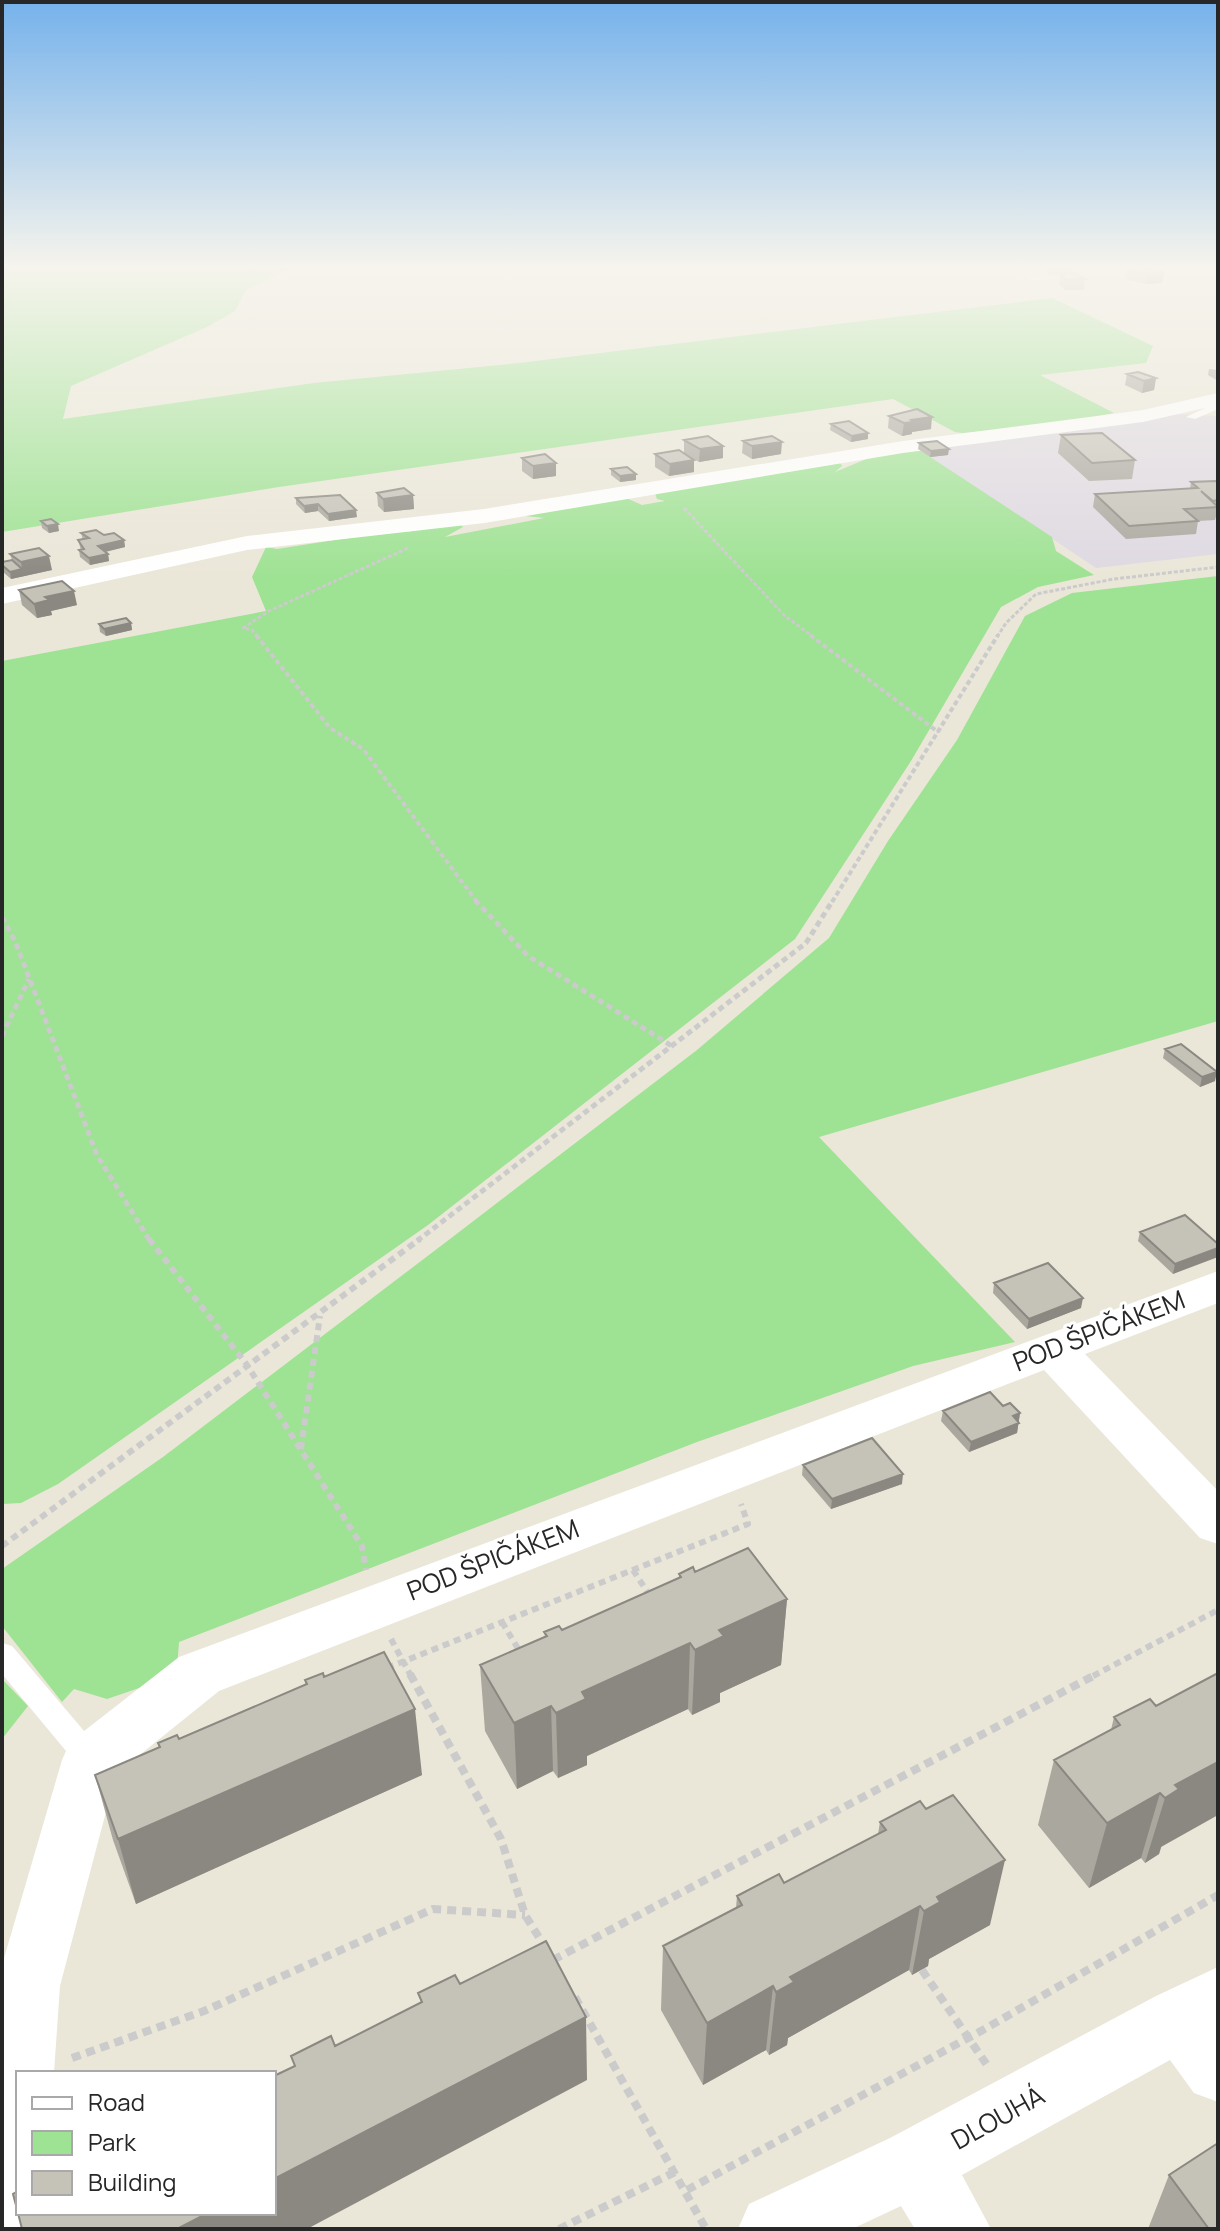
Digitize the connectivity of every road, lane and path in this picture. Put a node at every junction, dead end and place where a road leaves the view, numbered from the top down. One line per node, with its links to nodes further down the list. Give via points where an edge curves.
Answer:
1 (1218, 402): 2 (lane); 3 (street)
2 (1191, 417)
3 (636, 492): 4 (street); 7 (path, via 648,501 680,503 784,615)
4 (394, 528): 6 (street, via 247,543); 11 (path, via 413,542 403,553 269,611 243,628 252,630 330,728 363,749 461,885 528,956)
5 (1218, 567): 7 (path, via 1036,594 1006,623)
6 (2, 596)
7 (938, 732): 11 (path, via 806,943)
8 (2, 917): 9 (path)
9 (29, 978): 10 (path); 15 (path, via 97,1155 150,1241)
10 (2, 1036)
11 (672, 1046): 13 (path)
12 (1218, 1286): 14 (street, POD ŠPIČÁKEM)
13 (320, 1316): 15 (path); 16 (path)
14 (1052, 1349): 18 (street); 21 (street, POD ŠPIČÁKEM)
15 (247, 1365): 16 (path); 19 (path)
16 (301, 1450): 21 (path, via 362,1546)
17 (736, 1491): 20 (path, via 748,1524)
18 (1218, 1524)
19 (2, 1546)
20 (633, 1570): 22 (path); 24 (path)
21 (372, 1605): 27 (path); 29 (street, POD ŠPIČÁKEM, via 199,1674)
22 (655, 1605)
23 (1218, 1610): 32 (path)
24 (502, 1622): 26 (path); 27 (path)
25 (2, 1654): 29 (lane)
26 (524, 1660)
27 (403, 1661): 28 (path); 31 (path, via 501,1839)
28 (376, 1672)
29 (91, 1760): 38 (street, via 28,1986)
30 (1218, 1895): 37 (path)
31 (525, 1915): 32 (path); 39 (path, via 433,1909)
32 (553, 1960): 34 (path)
33 (922, 1970): 37 (path)
34 (561, 1973)
35 (569, 1986): 42 (path)
36 (1205, 2029): 40 (street, DLOUHÁ)
37 (968, 2038): 40 (path); 44 (path)
38 (32, 2071)
39 (59, 2071)
40 (1017, 2108): 41 (street, DLOUHÁ)
41 (915, 2163): 48 (street, DLOUHÁ); 49 (street)
42 (677, 2171): 44 (path); 46 (path)
43 (16, 2173): 45 (street)
44 (687, 2190): 47 (path)
45 (14, 2229)
46 (559, 2229)
47 (706, 2229)
48 (774, 2229)
49 (955, 2229)

